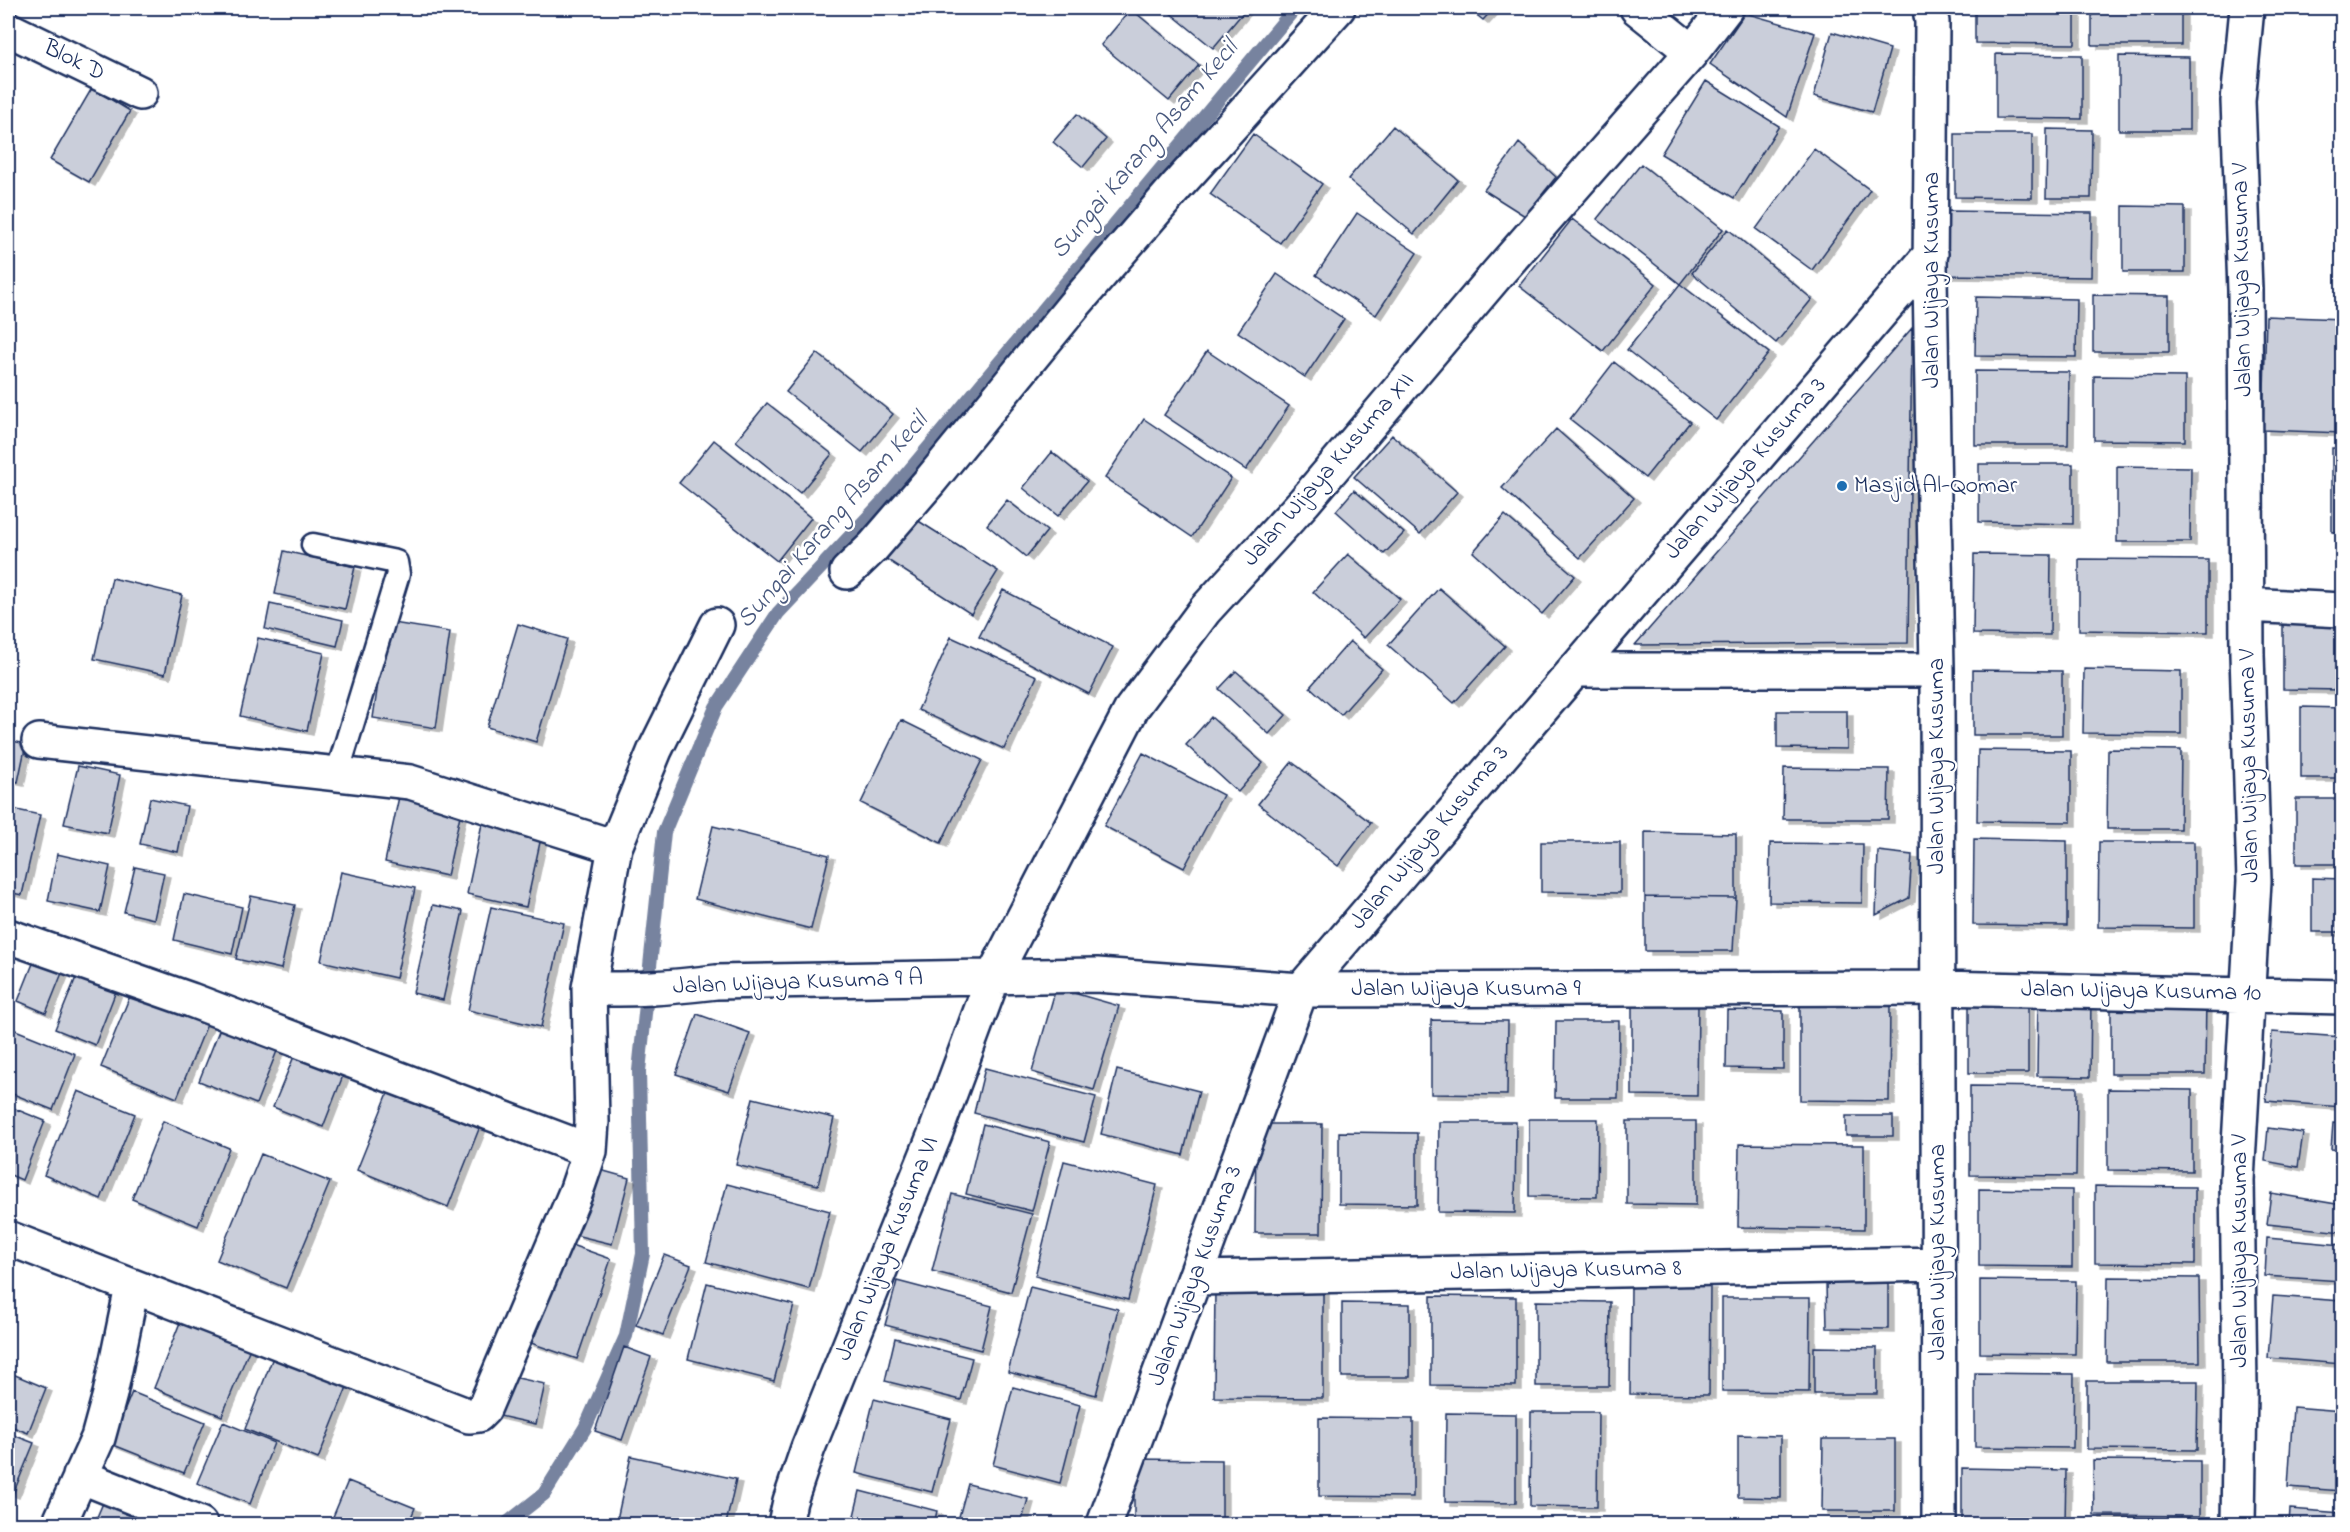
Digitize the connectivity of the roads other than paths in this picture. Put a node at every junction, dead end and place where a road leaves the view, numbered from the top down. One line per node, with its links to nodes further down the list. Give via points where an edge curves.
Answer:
1 (1338, 8): 11 (street, via 1147,221 930,481)
2 (1637, 8): 7 (street)
3 (1726, 8): 7 (street, Jalan Wijaya Kusuma XII)
4 (1930, 8): 9 (street, Jalan Wijaya Kusuma)
5 (2247, 8): 12 (street, Jalan Wijaya Kusuma V, via 2238,101 2245,290)
6 (8, 29): 8 (street, Blok D)
7 (1692, 52): 21 (street, Jalan Wijaya Kusuma XII, via 1304,502 1205,610 1132,708)
8 (140, 93)
9 (1931, 254): 15 (street, Jalan Wijaya Kusuma 3); 16 (street, Jalan Wijaya Kusuma)
10 (313, 545): 18 (lane, via 396,562 398,574)
11 (847, 572)
12 (2247, 605): 13 (street); 25 (street, Jalan Wijaya Kusuma V, via 2254,881)
13 (2343, 610)
14 (717, 625): 19 (street, via 655,750)
15 (1574, 670): 16 (street); 24 (street, Jalan Wijaya Kusuma 3)
16 (1937, 670): 22 (street, Jalan Wijaya Kusuma)
17 (39, 741): 18 (street)
18 (337, 774): 19 (street, via 410,782)
19 (615, 848): 23 (street)
20 (8, 936): 27 (street, via 191,1000)
21 (994, 975): 23 (street, Jalan Wijaya Kusuma 9 A); 24 (street, Jalan Wijaya Kusuma 9, via 1097,975); 35 (street, Jalan Wijaya Kusuma VI, via 935,1134 808,1448)
22 (1939, 988): 24 (street, Jalan Wijaya Kusuma 9); 25 (street, Jalan Wijaya Kusuma 10); 29 (street, Jalan Wijaya Kusuma)
23 (601, 989): 27 (street)
24 (1301, 990): 30 (street, Jalan Wijaya Kusuma 3)
25 (2248, 994): 26 (street, Jalan Wijaya Kusuma 10); 38 (street, Jalan Wijaya Kusuma V, via 2237,1180)
26 (2343, 997)
27 (590, 1151): 31 (street, via 484,1409 478,1415 455,1411)
28 (8, 1238): 31 (street)
29 (1938, 1264): 30 (street, Jalan Wijaya Kusuma 8); 37 (street, Jalan Wijaya Kusuma)
30 (1195, 1278): 36 (street, Jalan Wijaya Kusuma 3)
31 (132, 1287): 32 (street, via 110,1395 98,1437)
32 (80, 1476): 33 (street); 34 (street)
33 (59, 1524)
34 (200, 1524)
35 (785, 1524)
36 (1104, 1524)
37 (1939, 1524)
38 (2238, 1524)

